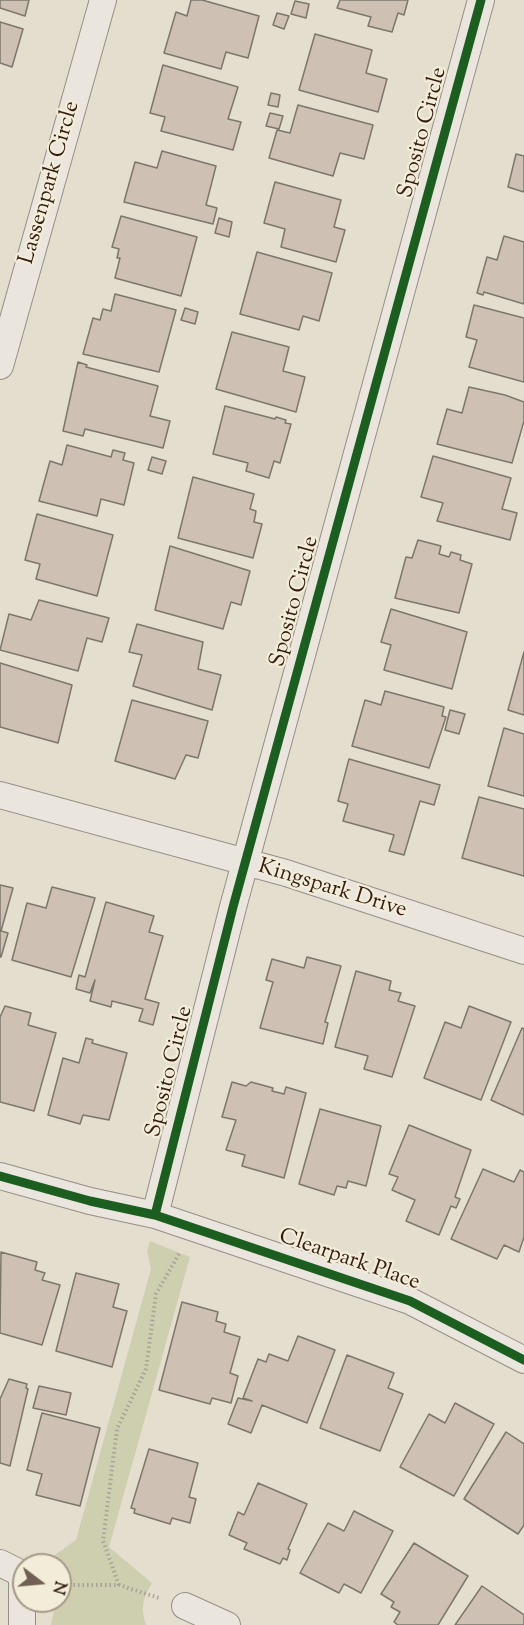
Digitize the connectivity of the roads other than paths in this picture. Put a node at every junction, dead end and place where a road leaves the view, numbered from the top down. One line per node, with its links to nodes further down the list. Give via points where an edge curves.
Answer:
1 (103, 0): 3 (street, Lassenpark Circle)
2 (481, 0): 5 (street, Sposito Circle)
3 (0, 366)
4 (0, 795): 5 (street, Kingspark Drive)
5 (245, 862): 6 (street, Kingspark Drive); 8 (street, Sposito Circle)
6 (524, 951)
7 (0, 1176): 8 (street, Clearpark Place)
8 (155, 1215): 9 (street, Clearpark Place, via 410,1301)
9 (524, 1360)
10 (0, 1563): 12 (street, via 22,1574)
11 (185, 1606): 13 (street)
12 (22, 1625)
13 (227, 1625)

